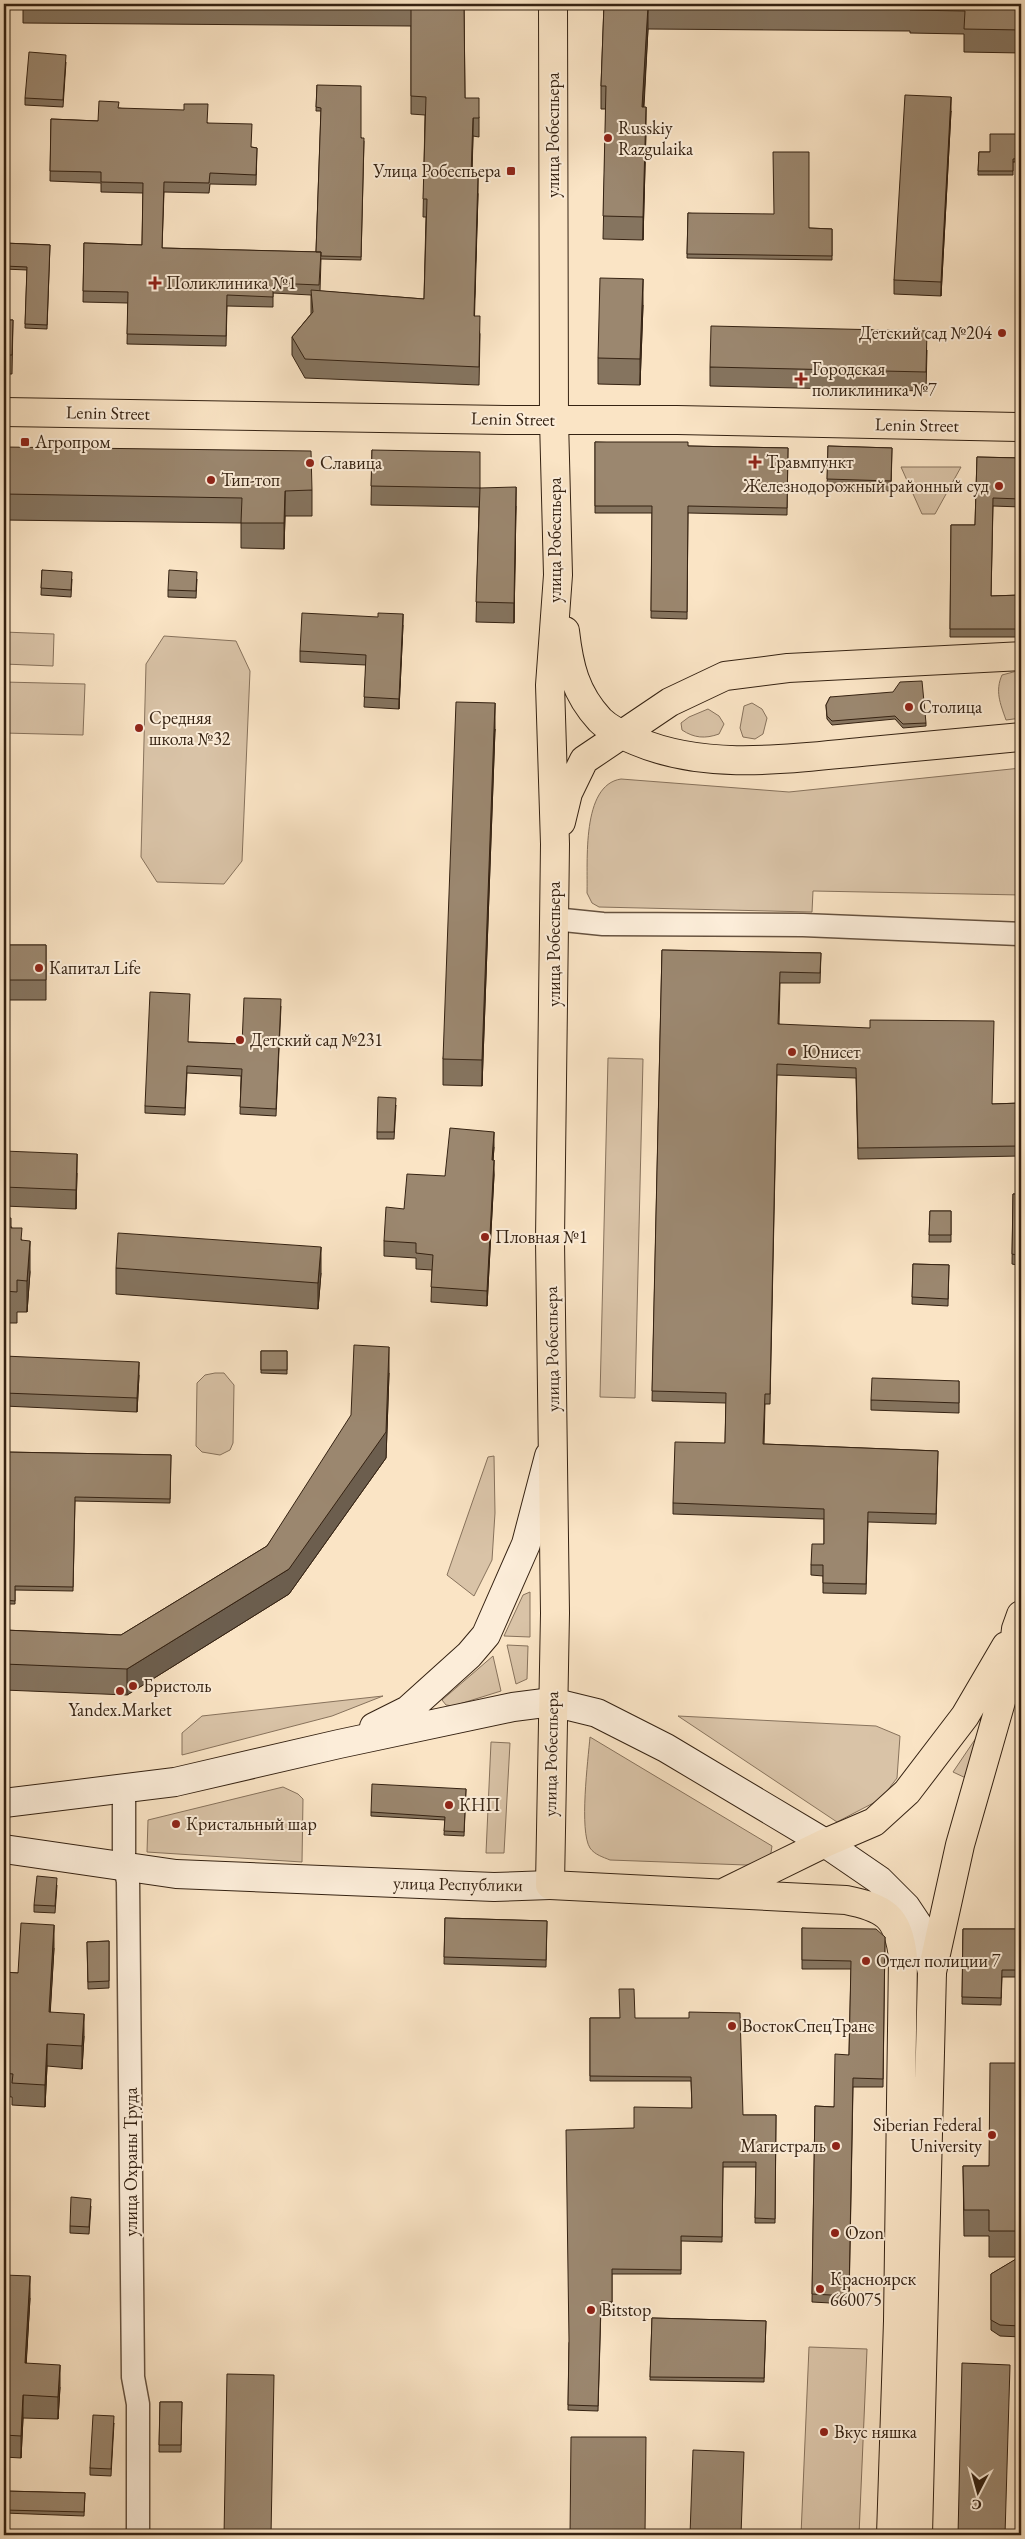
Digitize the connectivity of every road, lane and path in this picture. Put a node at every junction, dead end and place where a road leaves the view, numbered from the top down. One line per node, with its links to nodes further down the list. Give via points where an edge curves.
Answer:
1 (553, 4): 3 (main road, улица Робеспьера)
2 (4, 412): 3 (main road, Lenin Street)
3 (554, 420): 4 (main road, Lenin Street); 5 (main road, улица Робеспьера)
4 (1021, 428)
5 (558, 575): 7 (main road, via 573,680 601,721); 9 (main road, улица Робеспьера, via 550,684)
6 (1021, 656): 7 (main road, via 788,668 725,676 670,702)
7 (622, 735): 8 (main road, via 678,756 725,760 794,758); 9 (main road, via 584,760 568,793)
8 (1021, 737)
9 (555, 844): 10 (main road, улица Робеспьера)
10 (554, 918): 11 (street, via 603,924 804,925); 12 (main road, улица Робеспьера, via 550,1240)
11 (1021, 934)
12 (553, 1441): 14 (main road, улица Робеспьера, via 555,1613); 15 (main road, via 526,1544 486,1635 469,1655 408,1710)
13 (1018, 1622): 18 (main road, via 965,1716 907,1792 874,1822); 23 (main road, via 1012,1663 960,1845)
14 (552, 1702): 15 (main road); 18 (main road, via 597,1713 632,1730); 21 (main road, улица Робеспьера)
15 (339, 1744): 16 (main road, via 175,1782)
16 (124, 1789): 17 (main road); 20 (street, улица Охраны Труда)
17 (4, 1803)
18 (824, 1843): 22 (main road); 23 (main road, via 880,1880 906,1907 922,1931)
19 (4, 1849): 20 (main road, улица Республики)
20 (124, 1865): 21 (main road, улица Республики, via 176,1874 494,1887); 24 (street, улица Охраны Труда, via 128,1881 132,2327 133,2377 138,2404)
21 (550, 1885): 22 (main road, улица Республики)
22 (723, 1893): 25 (main road, улица Республики, via 846,1900 882,1911 895,1923 899,1933 903,1956 898,2321)
23 (932, 1972): 26 (main road)
24 (138, 2535)
25 (891, 2535)
26 (918, 2535)

